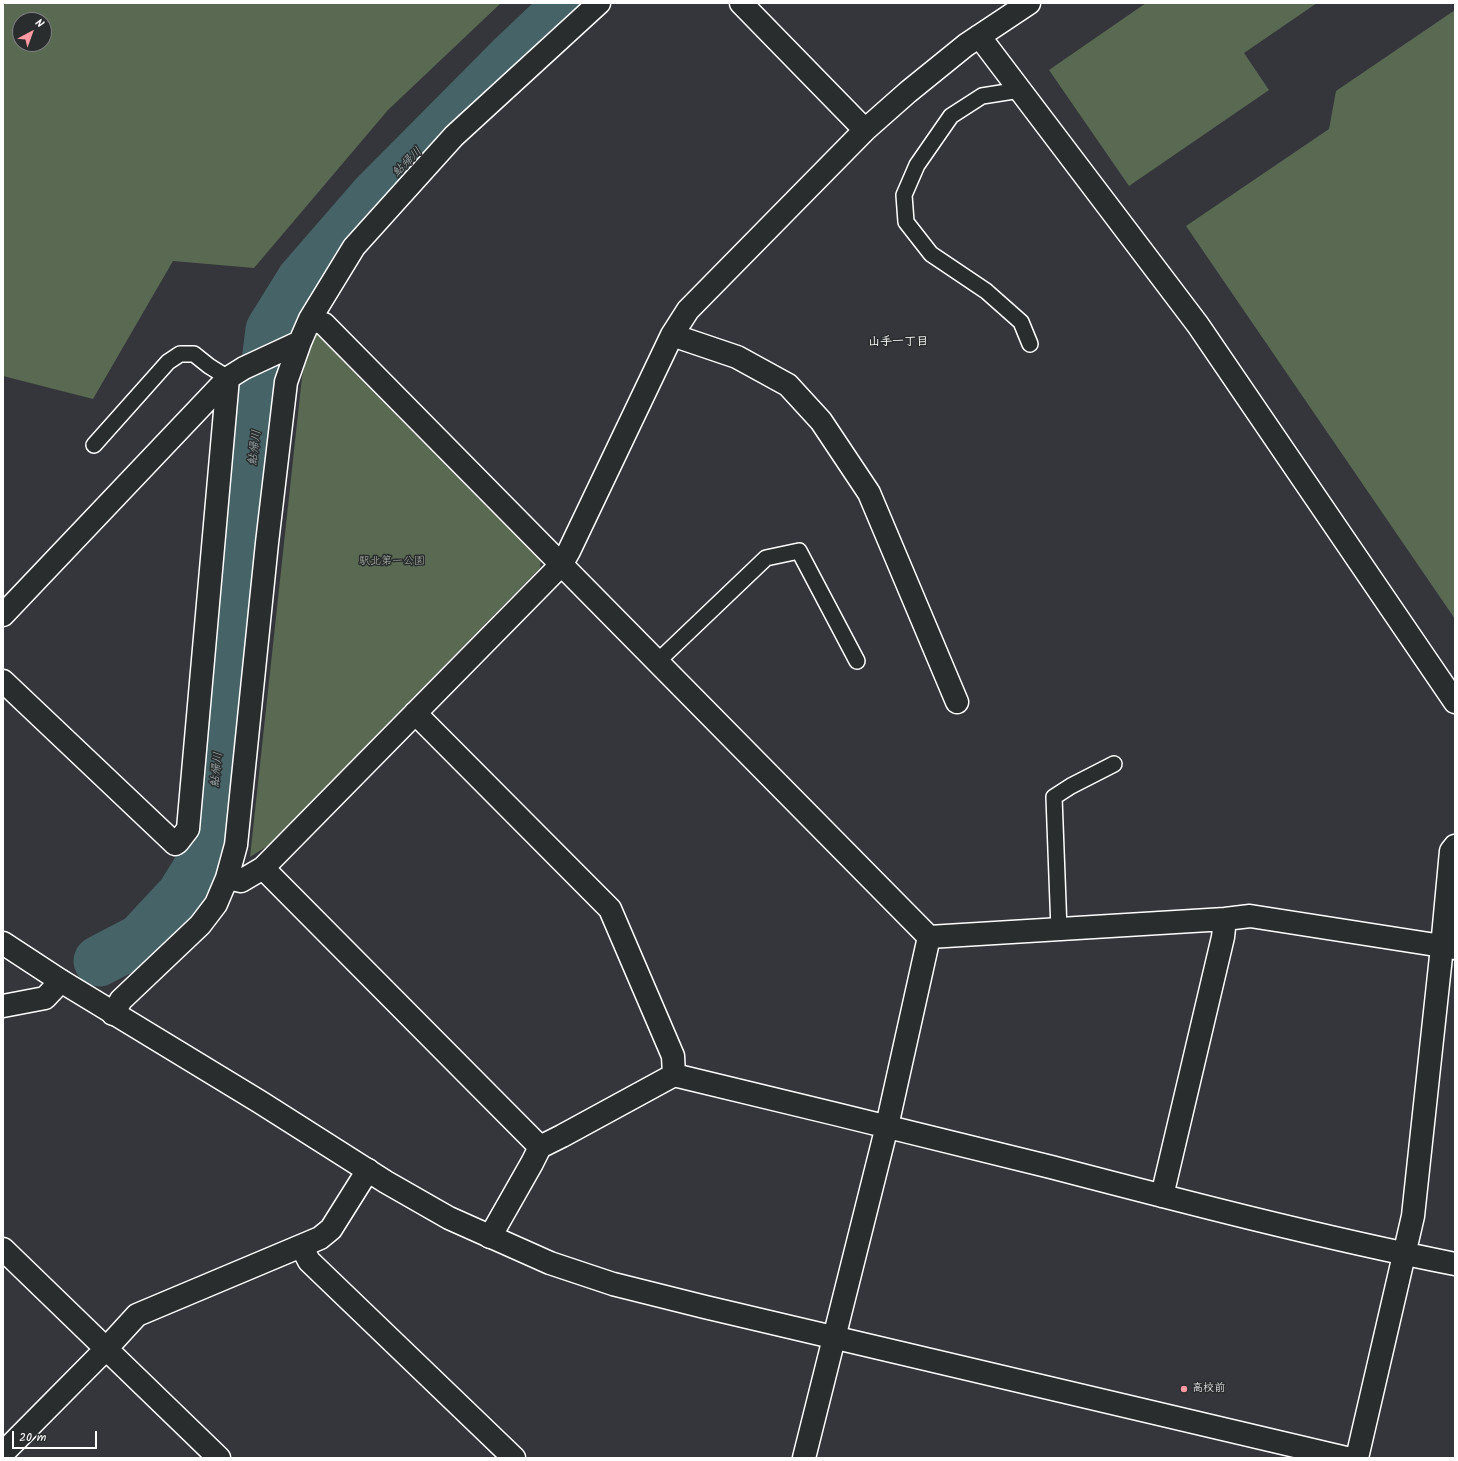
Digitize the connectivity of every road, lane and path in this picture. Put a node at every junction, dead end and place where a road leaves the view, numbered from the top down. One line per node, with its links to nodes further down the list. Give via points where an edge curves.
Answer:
1 (599, 3): 7 (street, via 454,136 354,247)
2 (741, 3): 6 (street)
3 (1029, 3): 4 (street)
4 (979, 36): 5 (street); 6 (street)
5 (1020, 90): 9 (lane, via 982,96 951,116 917,165 904,195 906,222 931,254 986,291 1021,322); 19 (street, via 1198,325)
6 (865, 130): 8 (street, via 688,310)
7 (310, 319): 10 (street); 13 (street, via 324,324)
8 (672, 335): 13 (street); 18 (street, via 737,357 788,385 821,421 869,493)
9 (1030, 344)
10 (293, 345): 11 (street); 25 (street, via 286,382 267,543 236,845)
11 (236, 373): 12 (lane, via 209,366 194,354 180,354 168,362); 14 (street); 17 (street, via 188,829 178,842 175,844)
12 (94, 445)
13 (561, 565): 16 (street); 20 (street)
14 (3, 615)
15 (857, 661): 16 (lane, via 799,551 766,558)
16 (657, 662): 28 (street)
17 (3, 681)
18 (957, 702)
19 (1455, 702)
20 (415, 713): 23 (street); 34 (street, via 610,908 673,1056)
21 (1114, 764): 27 (lane, via 1054,797)
22 (1455, 846): 24 (street, via 1450,851)
23 (263, 868): 25 (street, via 242,880); 36 (street)
24 (1452, 875): 30 (street)
25 (228, 878): 33 (street, via 216,904 200,926 122,1000)
26 (1226, 919): 27 (street); 30 (street, via 1250,916); 38 (street)
27 (1058, 930): 28 (street)
28 (929, 937): 35 (street)
29 (3, 943): 31 (street)
30 (1448, 947): 42 (street, via 1413,1216)
31 (61, 982): 32 (street, via 45,998); 33 (street)
32 (3, 1006)
33 (113, 1014): 37 (street)
34 (674, 1075): 35 (street); 36 (street)
35 (887, 1126): 38 (street); 44 (street)
36 (540, 1147): 39 (street)
37 (368, 1170): 39 (street, via 448,1218); 40 (street, via 331,1230)
38 (1162, 1196): 42 (street)
39 (490, 1237): 44 (street, via 550,1263 613,1284)
40 (302, 1247): 45 (street, via 137,1315); 48 (street, via 309,1261)
41 (3, 1249): 45 (street)
42 (1405, 1254): 43 (street); 51 (street)
43 (1455, 1264)
44 (834, 1338): 49 (street); 50 (street)
45 (106, 1350): 46 (street); 47 (street)
46 (3, 1453)
47 (219, 1458)
48 (514, 1458)
49 (804, 1458)
50 (1346, 1458)
51 (1357, 1458)

